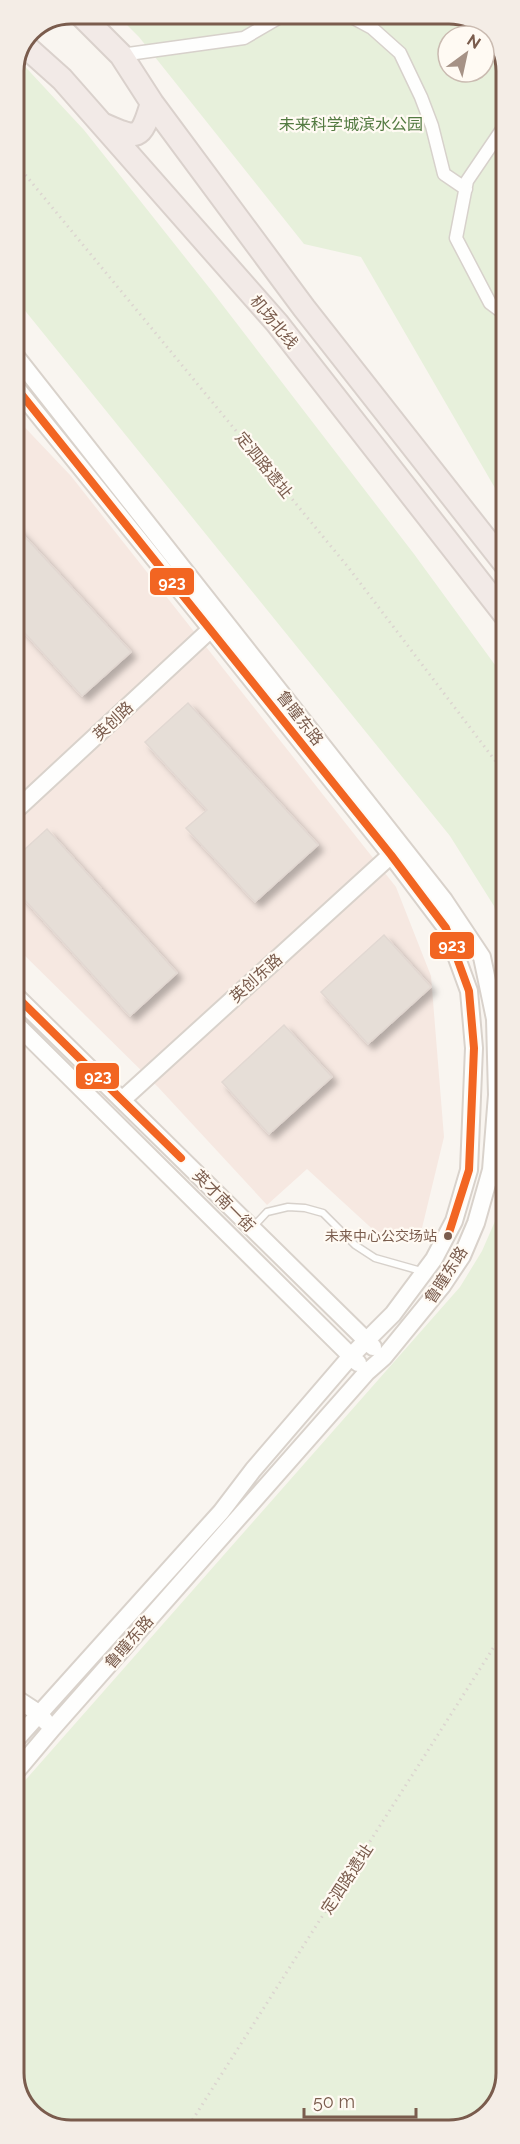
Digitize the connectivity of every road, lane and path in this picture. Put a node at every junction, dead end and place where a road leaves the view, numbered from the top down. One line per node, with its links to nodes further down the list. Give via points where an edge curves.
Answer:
1 (90, 24): 5 (highway, 机场北线)
2 (268, 24): 5 (street, via 244,38)
3 (365, 24): 10 (street, via 400,53 422,97 444,174)
4 (30, 50): 7 (highway, 机场北线)
5 (121, 55): 6 (highway, 机场北线)
6 (152, 103): 7 (highway, via 140,133 128,136); 16 (highway, 机场北线, via 304,308)
7 (102, 124): 17 (highway, 机场北线, via 277,323)
8 (496, 139): 10 (street, via 467,181)
9 (24, 173): 19 (path, 定泗路遗址, via 348,567)
10 (466, 189): 11 (street, via 456,238)
11 (496, 308)
12 (24, 367): 13 (main road, 鲁瞳东路)
13 (29, 374): 14 (main road); 24 (main road, 鲁瞳东路, via 444,900 482,957 495,1019)
14 (24, 379)
15 (24, 399): 18 (main road, 鲁瞳东路)
16 (496, 552)
17 (496, 603)
18 (211, 629): 20 (main road, 英创路); 21 (main road, 鲁瞳东路)
19 (496, 762)
20 (24, 803)
21 (391, 855): 25 (main road, 英创东路); 28 (main road, 鲁瞳东路, via 446,928 469,991 474,1048 469,1170 448,1236)
22 (24, 1004): 25 (main road, 英才南一街)
23 (24, 1032): 30 (main road, 英才南一街)
24 (496, 1057)
25 (122, 1100): 27 (main road, 英才南一街)
26 (496, 1108): 31 (main road, 鲁瞳东路, via 491,1170 462,1256)
27 (252, 1228): 28 (lane, via 267,1212 305,1208 323,1213 375,1258); 29 (main road, 英才南一街)
28 (424, 1272): 29 (main road, 鲁瞳东路, via 393,1314)
29 (366, 1341): 30 (main road, 鲁瞳东路); 31 (main road, 英才南一街)
30 (351, 1356): 32 (main road, 英才南一街); 35 (main road, 鲁瞳东路, via 220,1512)
31 (384, 1357): 32 (main road, 鲁瞳东路)
32 (367, 1372): 36 (main road, 鲁瞳东路)
33 (496, 1644): 39 (path, 定泗路遗址)
34 (24, 1704): 35 (main road)
35 (40, 1714): 36 (main road); 37 (main road, 鲁瞳东路)
36 (52, 1729): 38 (main road, 鲁瞳东路)
37 (24, 1731)
38 (24, 1762)
39 (192, 2120)

